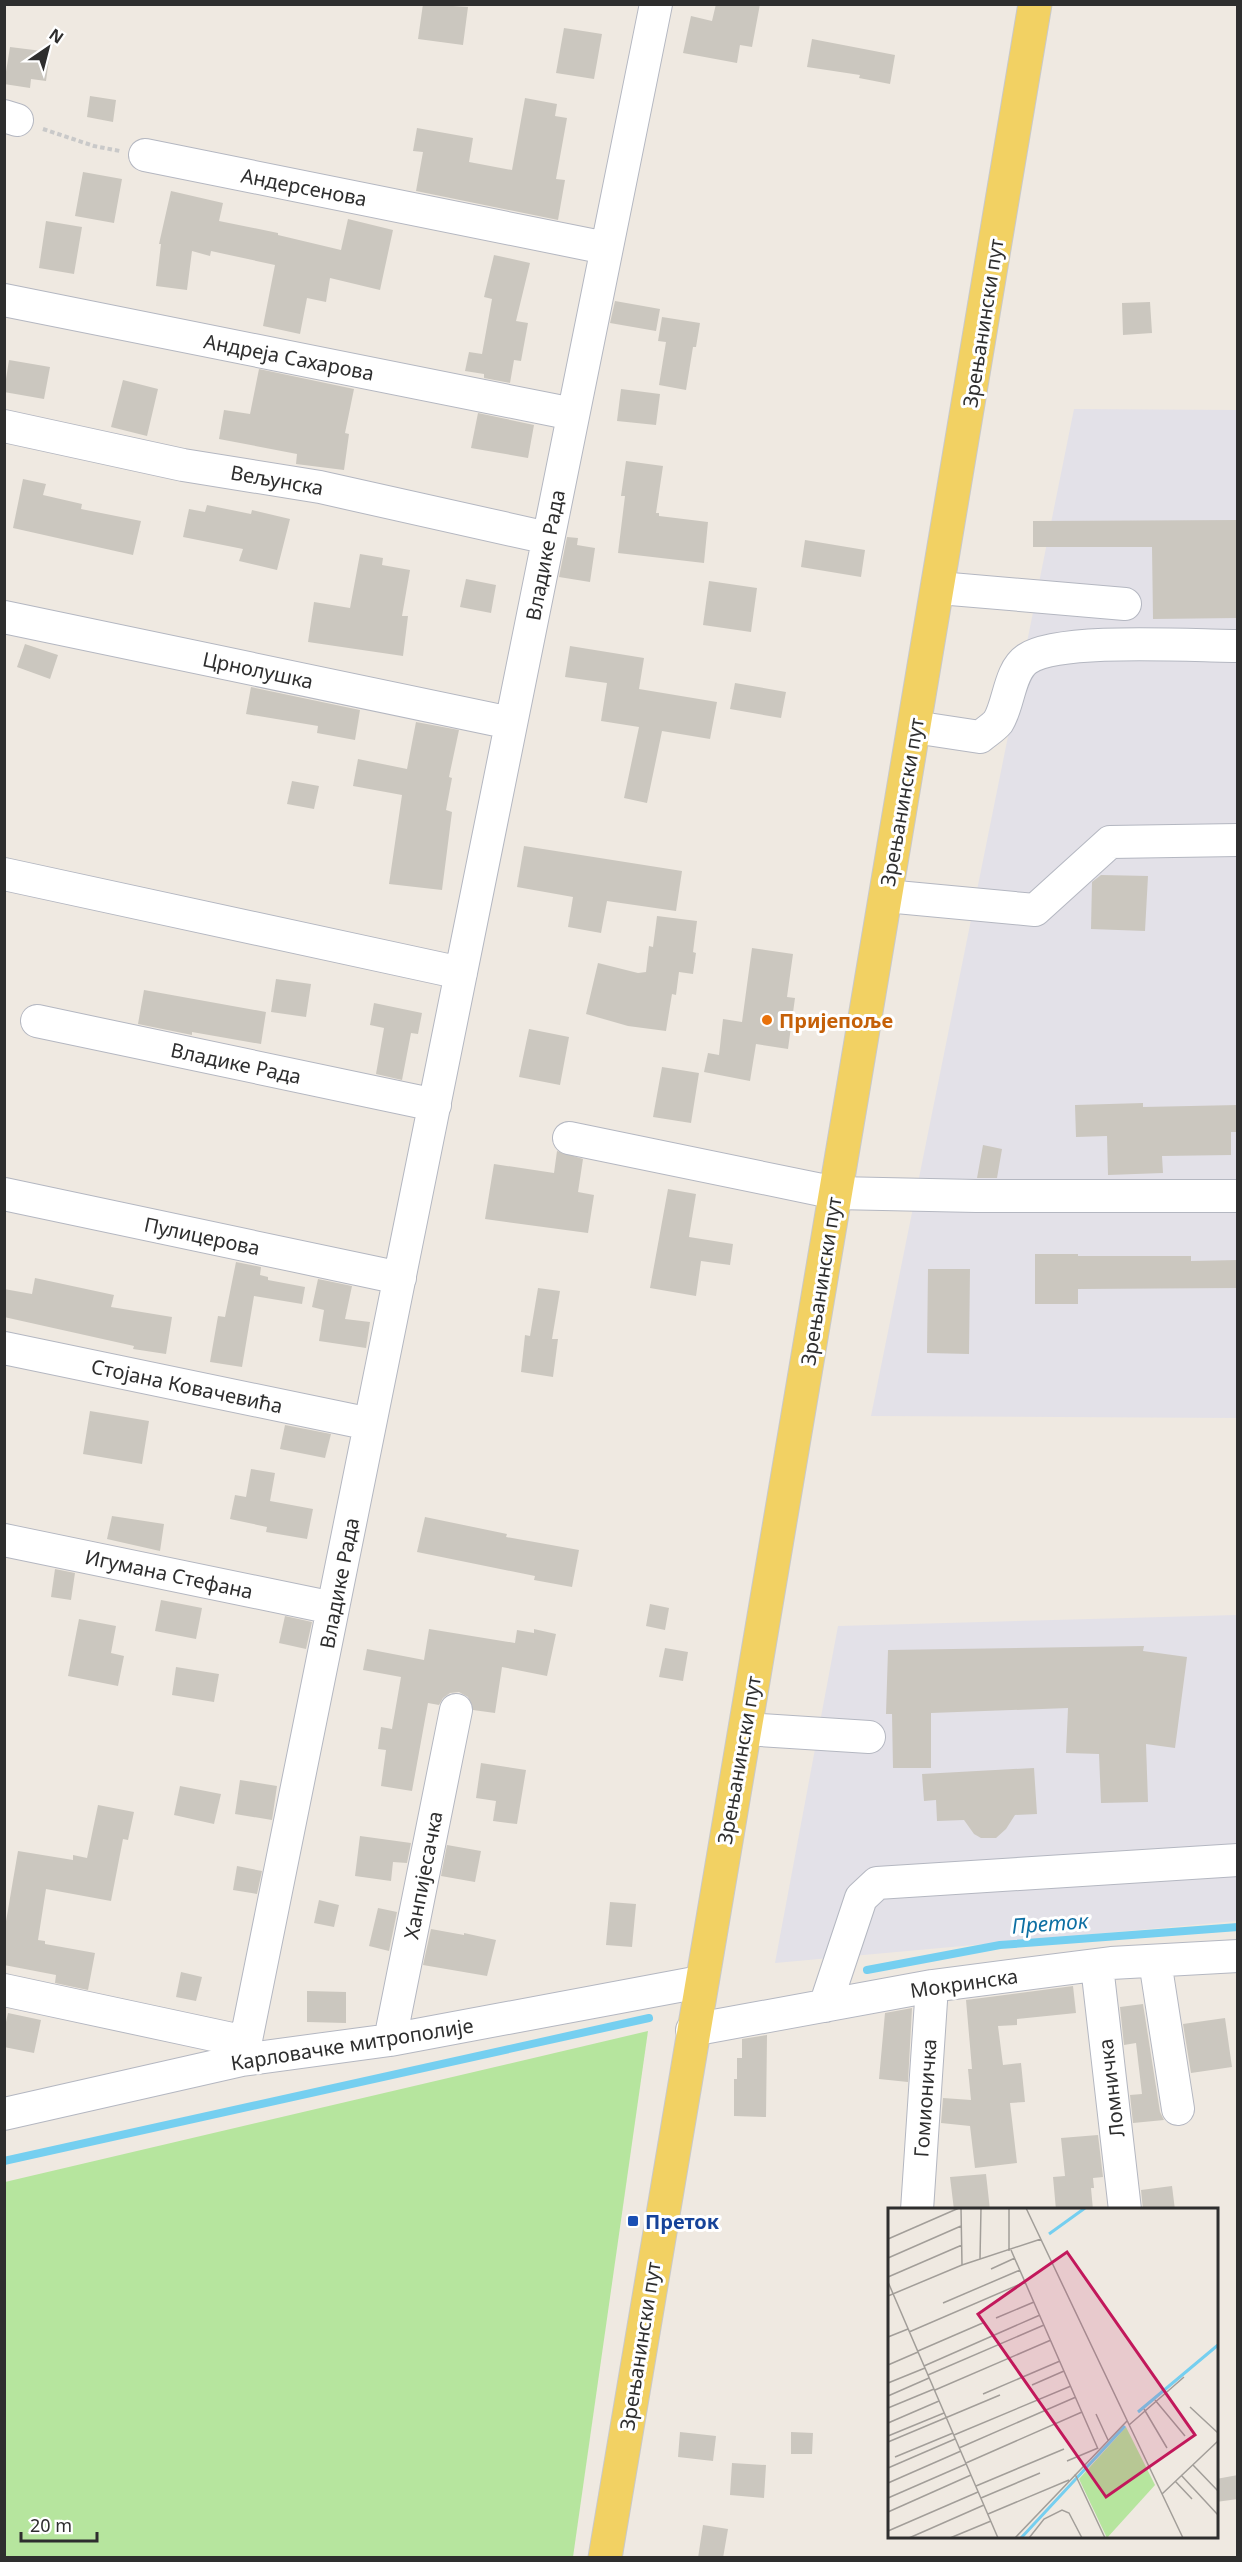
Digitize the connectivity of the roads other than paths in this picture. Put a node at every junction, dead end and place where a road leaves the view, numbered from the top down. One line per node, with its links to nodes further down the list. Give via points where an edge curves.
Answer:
1 (656, 4): 4 (street, Владике Рада)
2 (1035, 4): 9 (main road, Зрењанински пут)
3 (145, 156): 4 (street, Андерсенова)
4 (606, 248): 6 (street, Владике Рада)
5 (4, 300): 6 (street, Андреја Сахарова)
6 (573, 414): 8 (street, Владике Рада)
7 (4, 426): 8 (street, Вељунска, via 183,465 320,487)
8 (549, 538): 13 (street, Владике Рада)
9 (939, 588): 10 (street); 14 (main road, Зрењанински пут)
10 (1125, 604)
11 (4, 617): 13 (street, Црнолушка)
12 (1238, 646): 14 (street, via 1054,649 1025,660 1013,680 998,722 980,737)
13 (511, 723): 18 (street, Владике Рада)
14 (914, 727): 17 (main road, Зрењанински пут)
15 (1238, 840): 17 (street, via 1110,842 1035,910)
16 (4, 874): 18 (street)
17 (886, 896): 22 (main road, Зрењанински пут)
18 (461, 973): 20 (street, Владике Рада)
19 (37, 1021): 20 (street, Владике Рада)
20 (435, 1105): 25 (street, Владике Рада)
21 (569, 1138): 22 (street)
22 (836, 1193): 24 (street); 31 (main road, Зрењанински пут)
23 (4, 1194): 25 (street, Пулицерова)
24 (1238, 1196)
25 (400, 1278): 27 (street, Владике Рада)
26 (4, 1348): 27 (street, Стојана Ковачевића)
27 (370, 1424): 29 (street, Владике Рада)
28 (4, 1540): 29 (street, Игумана Стефана)
29 (333, 1608): 43 (street, Владике Рада)
30 (456, 1710): 42 (street, Ханпијесачка)
31 (745, 1729): 32 (street); 37 (main road, Зрењанински пут)
32 (869, 1737)
33 (1238, 1860): 40 (street, via 877,1883 861,1898)
34 (1238, 1956): 35 (street, Мокринска)
35 (1155, 1961): 36 (street, Мокринска); 44 (street)
36 (1097, 1966): 38 (street, Мокринска); 47 (street, Ломничка)
37 (700, 1982): 41 (main road, Зрењанински пут); 42 (street, Карловачке митрополије)
38 (932, 1986): 40 (street, Мокринска); 46 (street, Гомионичка)
39 (4, 1990): 43 (street)
40 (825, 2006): 41 (street, Мокринска)
41 (692, 2030): 48 (main road, Зрењанински пут)
42 (390, 2040): 43 (street, Карловачке митрополије)
43 (244, 2051): 45 (street, Карловачке митрополије)
44 (1178, 2109)
45 (4, 2114)
46 (917, 2208)
47 (1125, 2208)
48 (605, 2558)

